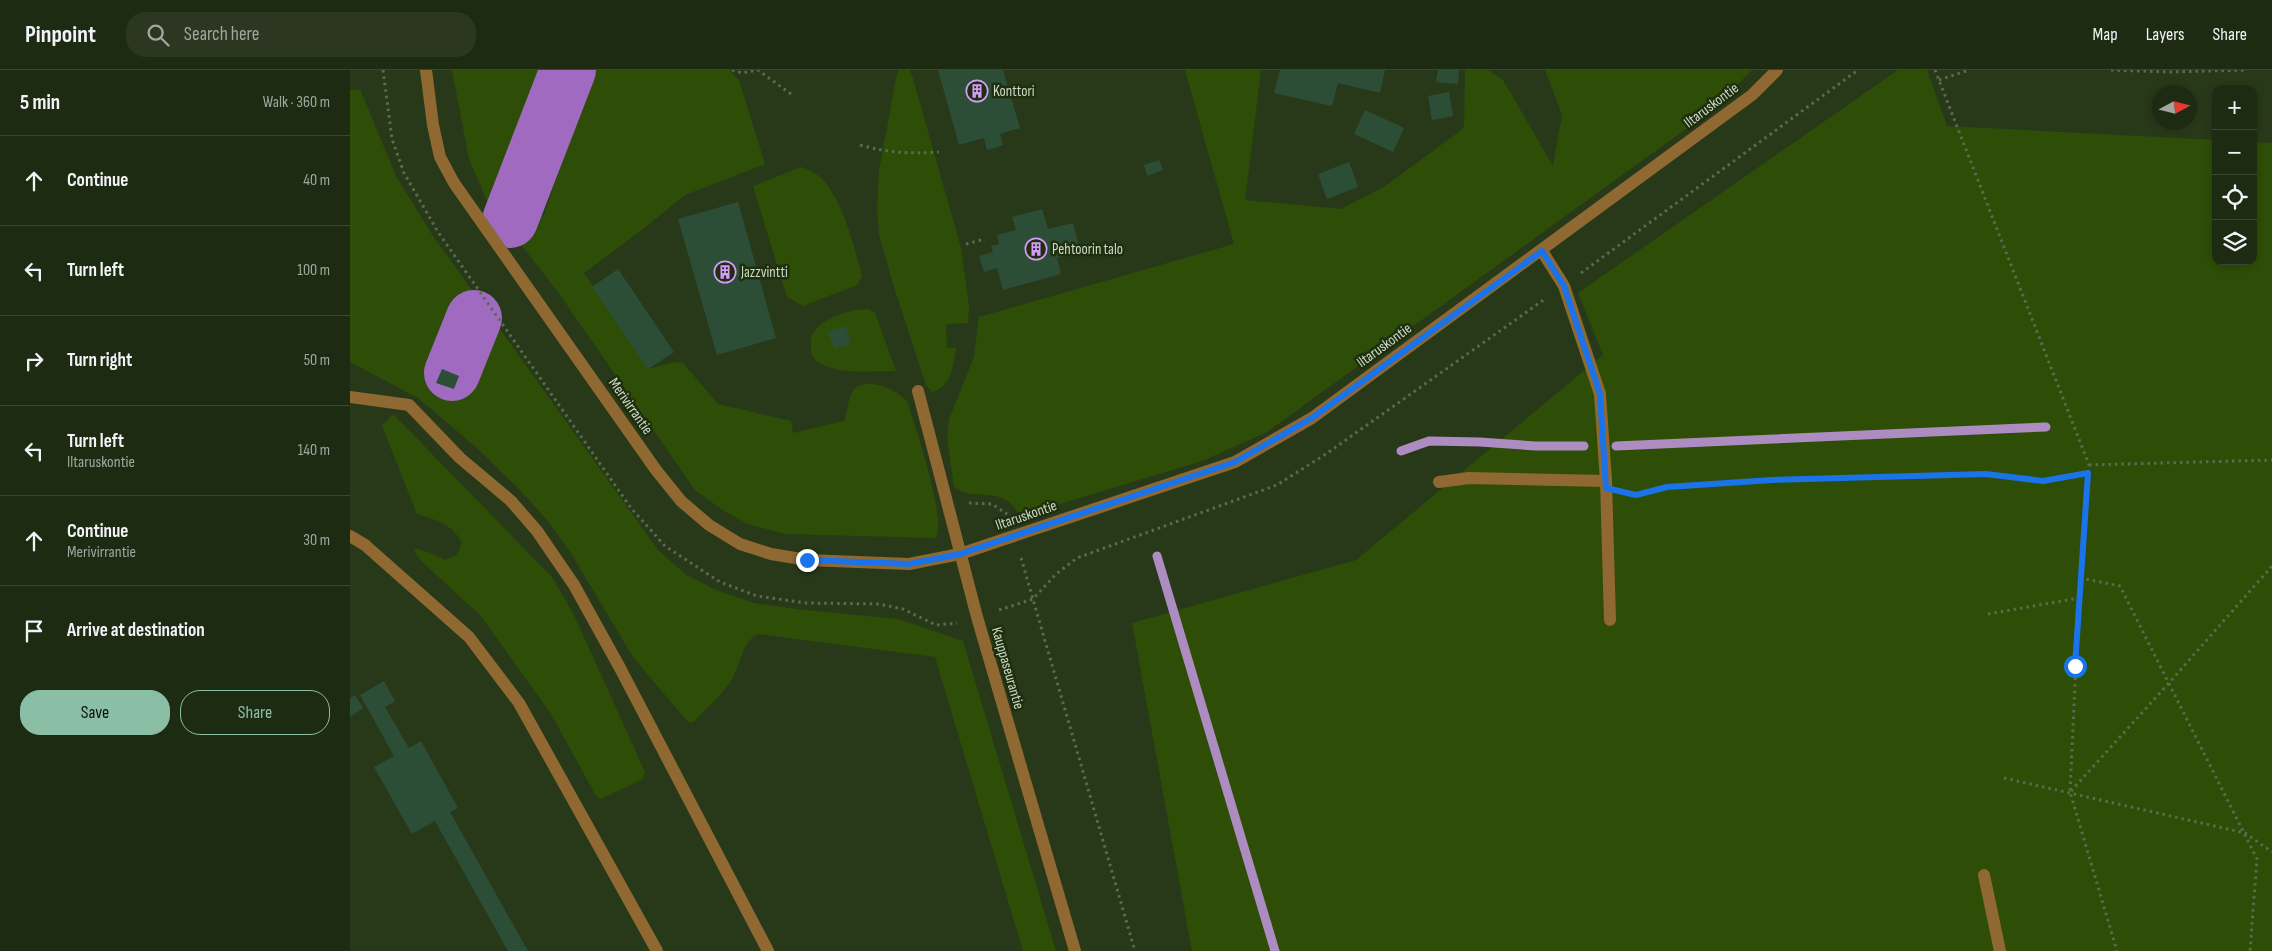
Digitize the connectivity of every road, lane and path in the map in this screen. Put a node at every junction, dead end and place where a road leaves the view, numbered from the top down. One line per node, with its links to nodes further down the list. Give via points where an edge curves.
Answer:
1 (426, 70): 25 (street, Merivirrantie, via 440,157 454,183 681,501 709,525 740,544 771,554 807,560 909,564)
2 (732, 70): 10 (path, via 742,73 758,70)
3 (1777, 70): 15 (street, Iltaruskontie, via 1752,95)
4 (1858, 70): 16 (path)
5 (1935, 70): 9 (path)
6 (1970, 70): 9 (path)
7 (2111, 70): 8 (path)
8 (2246, 70)
9 (1939, 80): 20 (path)
10 (791, 94)
11 (860, 145): 12 (path, via 886,152)
12 (939, 152)
13 (985, 239): 14 (path)
14 (966, 244)
15 (1542, 251): 16 (street); 25 (street, Iltaruskontie, via 1312,418 1235,462)
16 (1564, 286): 23 (street, via 1600,394); 29 (path, via 1277,485 1077,558 1056,574)
17 (918, 391): 25 (street, Kauppaseurantie)
18 (350, 397): 40 (street, via 409,405 460,458 511,501 537,531 574,586 620,668)
19 (2272, 460): 20 (path)
20 (2089, 466): 21 (path)
21 (2088, 473): 23 (path, via 2043,481 1986,474 1772,480 1667,487 1636,495); 27 (path)
22 (1439, 482): 23 (street, via 1469,478)
23 (1606, 485): 32 (street)
24 (350, 536): 39 (street, via 365,545 469,636 519,703)
25 (960, 554): 31 (street, Kauppaseurantie)
26 (2272, 566): 33 (path)
27 (2080, 578): 28 (path); 33 (path, via 2120,586)
28 (2079, 598): 30 (path); 35 (path)
29 (1033, 599): 31 (path); 42 (path)
30 (1988, 614)
31 (977, 617): 41 (street, Kauppaseurantie)
32 (1610, 620)
33 (2169, 683): 35 (path); 36 (path)
34 (2004, 778): 35 (path)
35 (2070, 792): 36 (path); 44 (path)
36 (2245, 834): 37 (path); 45 (path, via 2258,859)
37 (2272, 852)
38 (1984, 875): 43 (street)
39 (656, 951)
40 (768, 951)
41 (1075, 951)
42 (1135, 951)
43 (2000, 951)
44 (2117, 951)
45 (2250, 951)

